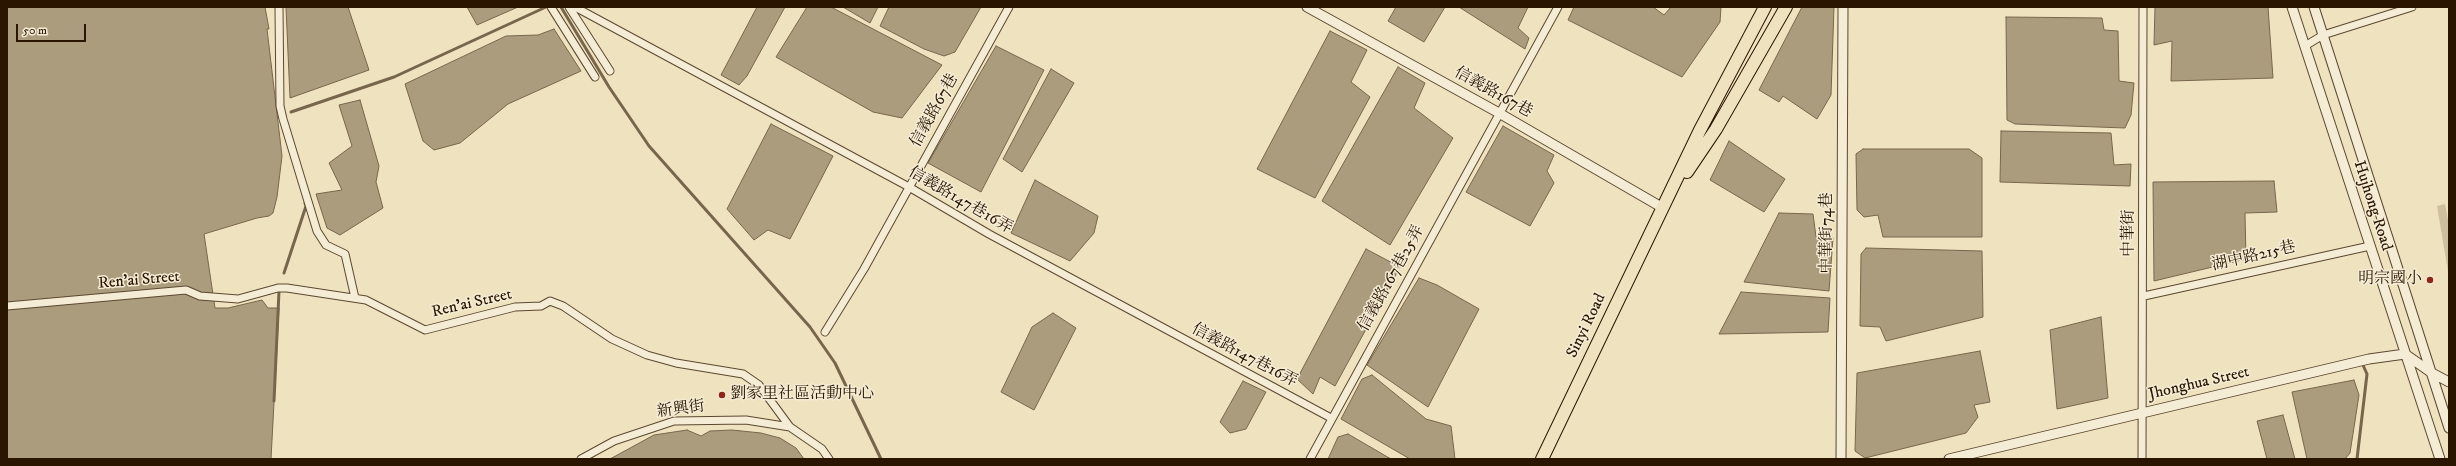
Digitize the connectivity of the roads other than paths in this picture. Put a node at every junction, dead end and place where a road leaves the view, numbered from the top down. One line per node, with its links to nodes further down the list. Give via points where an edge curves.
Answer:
1 (279, 7): 24 (street, via 280,106 317,231 326,245 345,254)
2 (551, 7): 18 (street)
3 (569, 7): 17 (street)
4 (575, 7): 20 (street, 信義路147巷16弄)
5 (1009, 7): 20 (street, 信義路67巷)
6 (1308, 7): 19 (street, 信義路167巷)
7 (1558, 7): 19 (street, 信義路167巷25弄)
8 (1765, 7): 21 (main road, Sinyi Road, via 1700,130)
9 (1786, 7): 21 (main road, Sinyi Road, via 1716,129)
10 (1843, 7): 38 (street, 中華街74巷)
11 (2143, 7): 23 (street, 中華街)
12 (2292, 7): 16 (street, Hujhong Road)
13 (2314, 7): 15 (street, Hujhong Road)
14 (2412, 7): 15 (street)
15 (2323, 35): 16 (street); 28 (street, Hujhong Road)
16 (2305, 46): 22 (street, Hujhong Road)
17 (610, 71)
18 (595, 77)
19 (1499, 113): 21 (street, 信義路167巷); 31 (street, 信義路167巷25弄)
20 (909, 187): 26 (street, 信義路67巷, via 864,269); 31 (street, 信義路147巷16弄, via 989,234)
21 (1663, 208): 37 (main road, Sinyi Road)
22 (2370, 246): 23 (street, 湖中路215巷); 27 (street, Hujhong Road)
23 (2144, 296): 30 (street, 中華街)
24 (355, 298): 25 (street, Ren'ai Street, via 288,288 278,288 238,299 200,296 186,290); 32 (street, Ren'ai Street, via 366,300 425,330 515,307 541,306 550,301 564,306 612,339 647,355 676,363 743,374 759,385)
25 (7, 306)
26 (824, 332)
27 (2405, 354): 28 (street); 30 (street, Jhonghua Street, via 2369,359); 41 (street, Hujhong Road)
28 (2432, 374): 29 (street); 33 (street, Hujhong Road)
29 (2449, 382)
30 (2144, 413): 39 (street, Jhonghua Street); 40 (street, 中華街)
31 (1331, 418): 36 (street, 信義路167巷25弄)
32 (790, 427): 34 (street, 新興街, via 746,420 674,421 614,441); 35 (street, Ren'ai Street, via 822,449)
33 (2449, 428)
34 (582, 459)
35 (829, 459)
36 (1310, 459)
37 (1542, 459)
38 (1841, 459)
39 (1949, 459)
40 (2142, 459)
41 (2440, 459)

